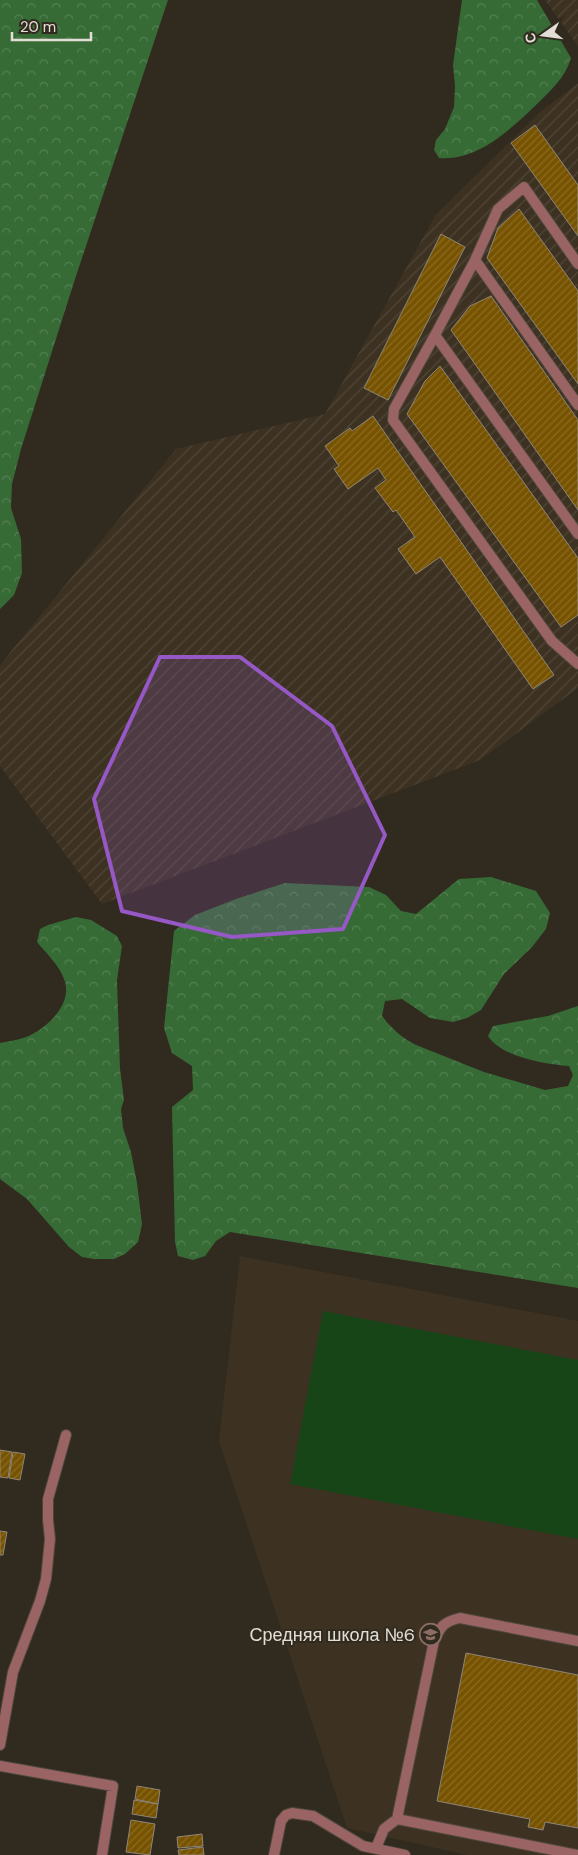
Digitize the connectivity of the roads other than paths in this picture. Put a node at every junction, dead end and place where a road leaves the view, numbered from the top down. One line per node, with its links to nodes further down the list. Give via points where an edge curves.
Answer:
1 (475, 260): 2 (street, via 498,209 524,187); 3 (street); 4 (street)
2 (578, 264)
3 (435, 335): 5 (street); 6 (street, via 394,409 393,420 552,641)
4 (578, 404)
5 (578, 534)
6 (578, 664)
7 (66, 1435): 9 (street, via 48,1499 50,1538 46,1579 13,1672)
8 (578, 1641): 11 (street, via 460,1618 448,1620 434,1641)
9 (0, 1745)
10 (0, 1766): 13 (street, via 113,1786)
11 (397, 1819): 12 (street, via 384,1829); 16 (street)
12 (376, 1848): 14 (street, via 363,1846 313,1816 292,1813 281,1821); 15 (street)
13 (102, 1855)
14 (274, 1855)
15 (404, 1855)
16 (578, 1855)

